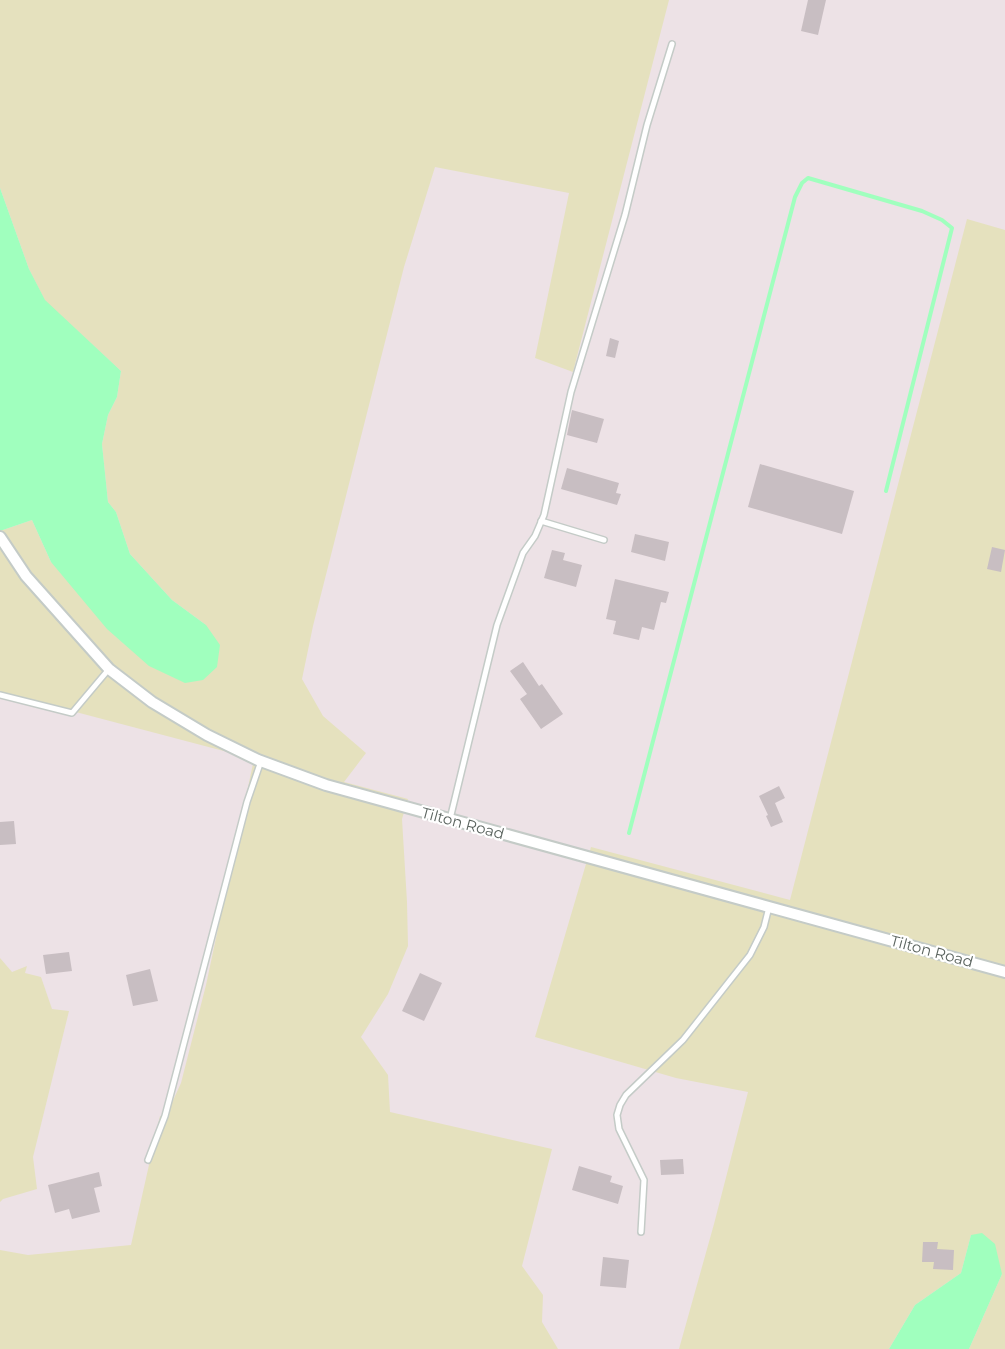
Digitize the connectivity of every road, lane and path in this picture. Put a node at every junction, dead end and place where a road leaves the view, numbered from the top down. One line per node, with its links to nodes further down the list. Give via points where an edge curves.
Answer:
1 (672, 44): 2 (lane, via 571,392)
2 (541, 521): 4 (lane); 8 (lane, via 523,554 497,626)
3 (0, 537): 5 (street, Tilton Road, via 26,576)
4 (603, 540)
5 (109, 669): 6 (lane, via 72,713); 7 (street, Tilton Road, via 207,735)
6 (0, 695)
7 (261, 761): 8 (street, Tilton Road, via 326,785); 11 (lane, via 165,1116)
8 (450, 819): 9 (street, Tilton Road)
9 (769, 907): 10 (street, Tilton Road); 12 (lane, via 750,955 683,1041 620,1105 619,1129 644,1179)
10 (1005, 972)
11 (148, 1160)
12 (641, 1232)

